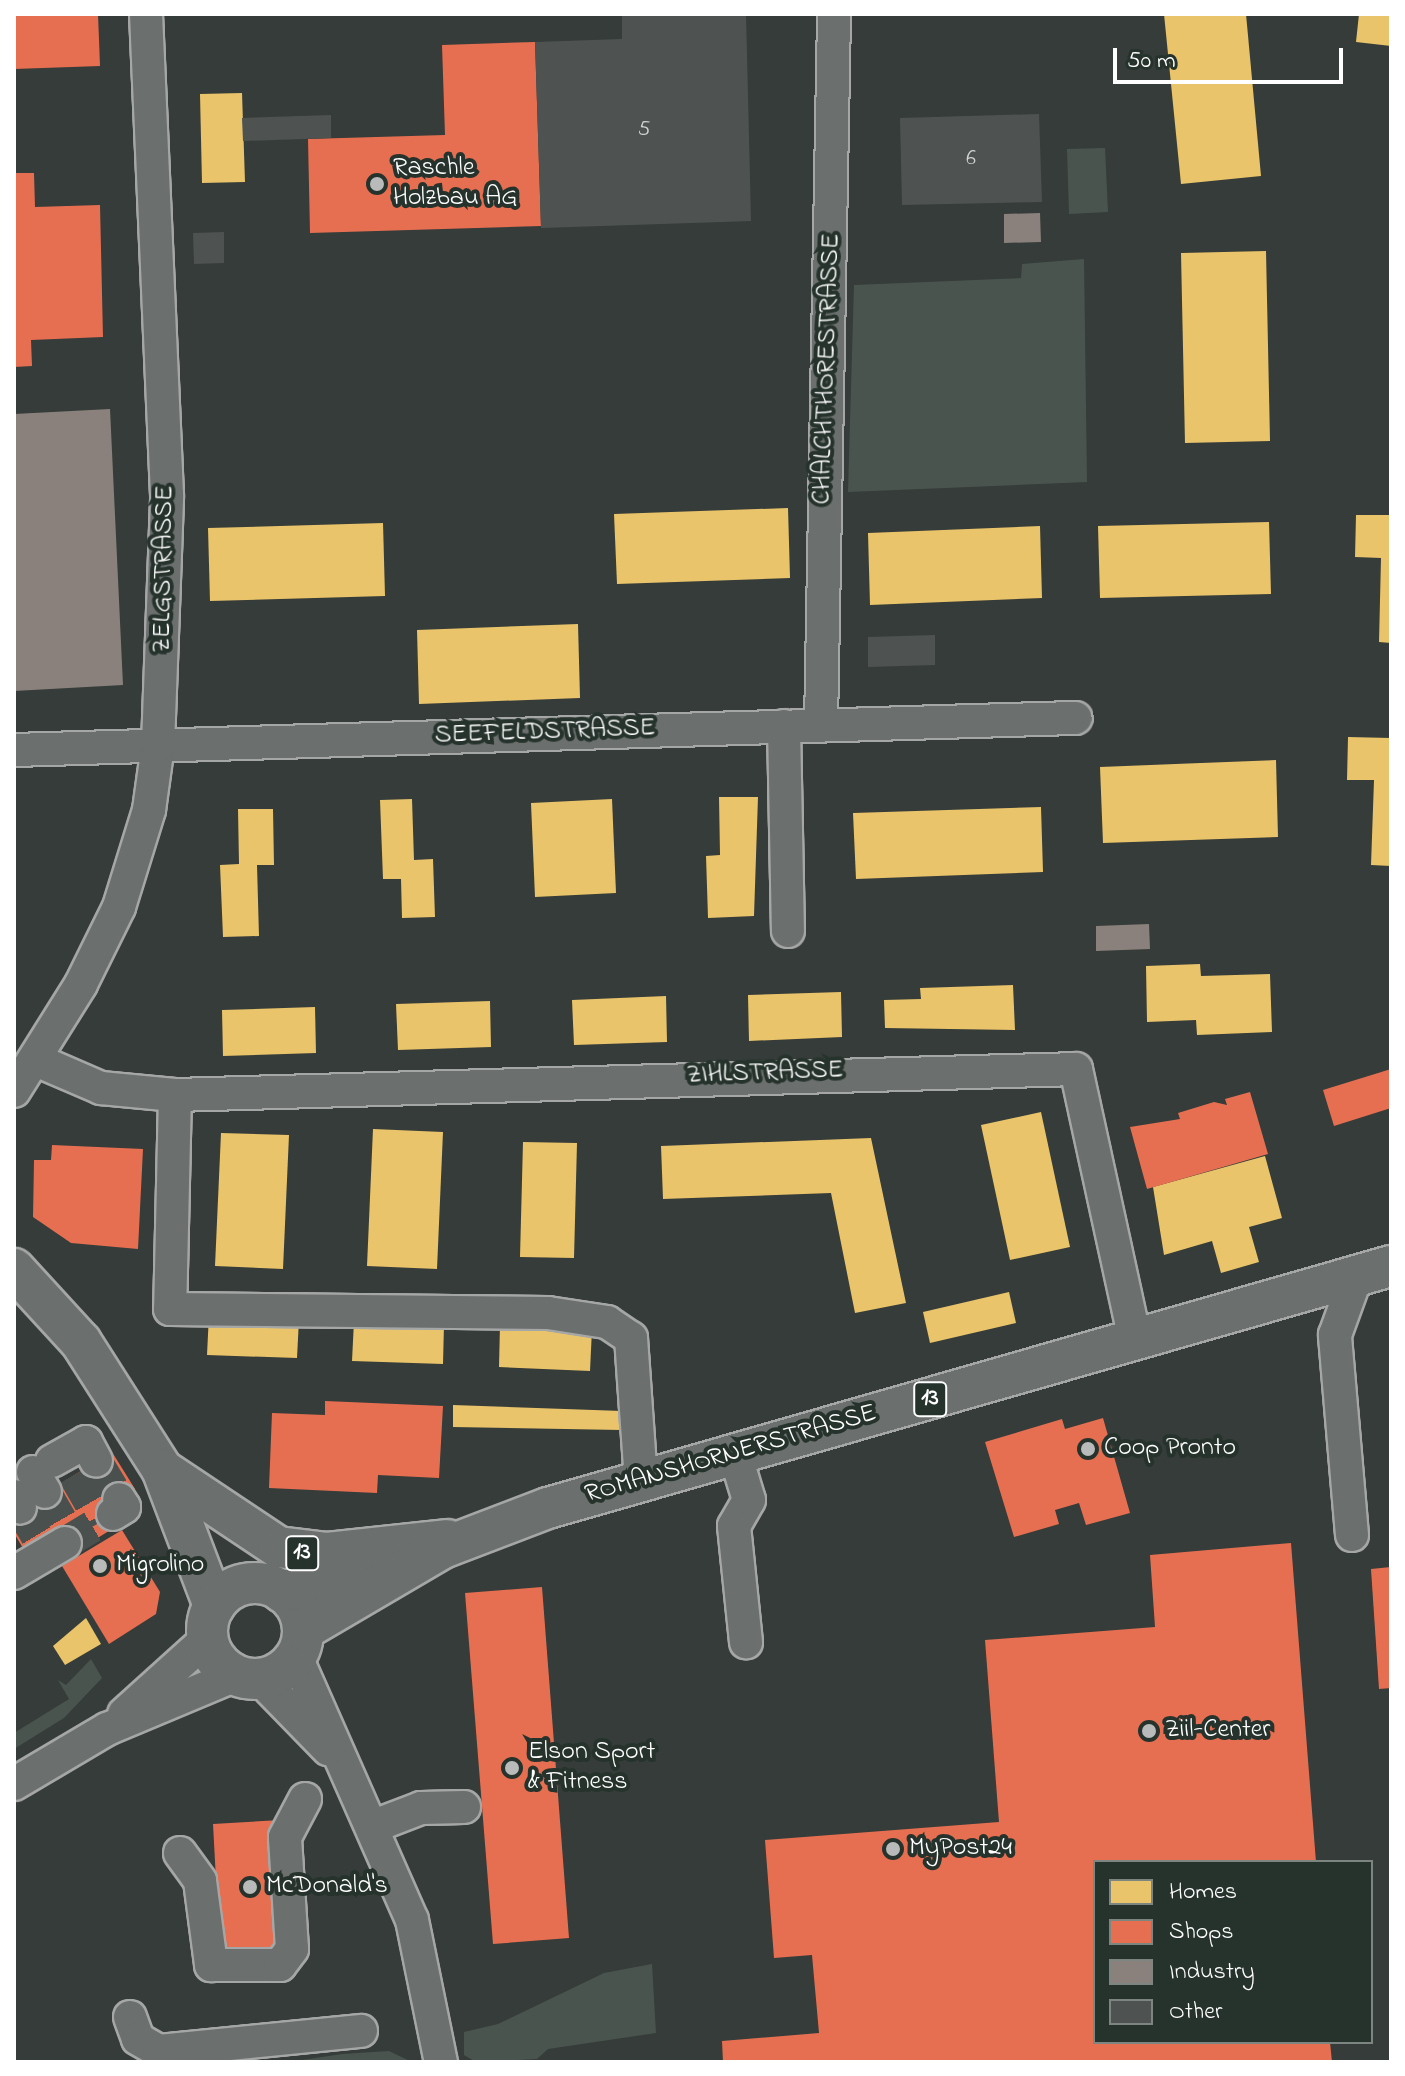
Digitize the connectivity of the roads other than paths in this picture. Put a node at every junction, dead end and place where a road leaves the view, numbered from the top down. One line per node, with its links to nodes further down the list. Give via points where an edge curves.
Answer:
1 (146, 14): 6 (street, ZELGSTRASSE, via 167,495)
2 (834, 14): 4 (street, CHALCHTHORESTRASSE)
3 (1076, 718): 4 (street, SEEFELDSTRASSE)
4 (821, 725): 5 (street, SEEFELDSTRASSE)
5 (784, 726): 6 (street, SEEFELDSTRASSE); 8 (street)
6 (158, 745): 7 (street, SEEFELDSTRASSE); 9 (street, ZELGSTRASSE, via 149,810 119,907)
7 (14, 750)
8 (788, 931)
9 (36, 1060): 10 (street, ZELGSTRASSE); 11 (street, ZIHLSTRASSE, via 101,1088)
10 (14, 1091)
11 (175, 1095): 16 (street, ZIHLSTRASSE, via 1076,1069); 19 (street, via 170,1309 548,1313 607,1322 631,1338)
12 (14, 1269): 18 (main road, 13, via 81,1342)
13 (1374, 1271): 14 (main road, ROMANSHORNERSTRASSE / 13); 15 (street)
14 (1302, 1292): 15 (street); 16 (main road, ROMANSHORNERSTRASSE / 13)
15 (1335, 1335): 21 (street)
16 (1135, 1340): 17 (main road, ROMANSHORNERSTRASSE / 13)
17 (735, 1454): 19 (main road, ROMANSHORNERSTRASSE / 13); 27 (street, via 749,1500 734,1526)
18 (162, 1469): 20 (main road, 13); 22 (main road, 13, via 254,1536 302,1553)
19 (641, 1480): 22 (main road, ROMANSHORNERSTRASSE / 13)
20 (181, 1509): 25 (main road, 13); 26 (main road, 13)
21 (1352, 1535)
22 (455, 1543): 25 (main road, ROMANSHORNERSTRASSE / 13); 28 (main road, ROMANSHORNERSTRASSE / 13)
23 (52, 1547): 24 (street)
24 (14, 1573)
25 (269, 1587): 26 (main road, 13, via 240,1585); 28 (main road, 13)
26 (211, 1622): 29 (main road, 13); 30 (street)
27 (746, 1642)
28 (300, 1644): 29 (main road, 13); 31 (street)
29 (248, 1677): 30 (street); 31 (street)
30 (107, 1729): 32 (street)
31 (348, 1773): 35 (street)
32 (14, 1784)
33 (305, 1799): 36 (street, via 285,1837 292,1949 280,1965 211,1965 200,1881)
34 (464, 1807): 35 (street, via 421,1808)
35 (374, 1826): 39 (street, via 412,1920)
36 (180, 1853)
37 (130, 2017): 38 (street, via 138,2039 159,2051)
38 (361, 2031)
39 (441, 2062)

